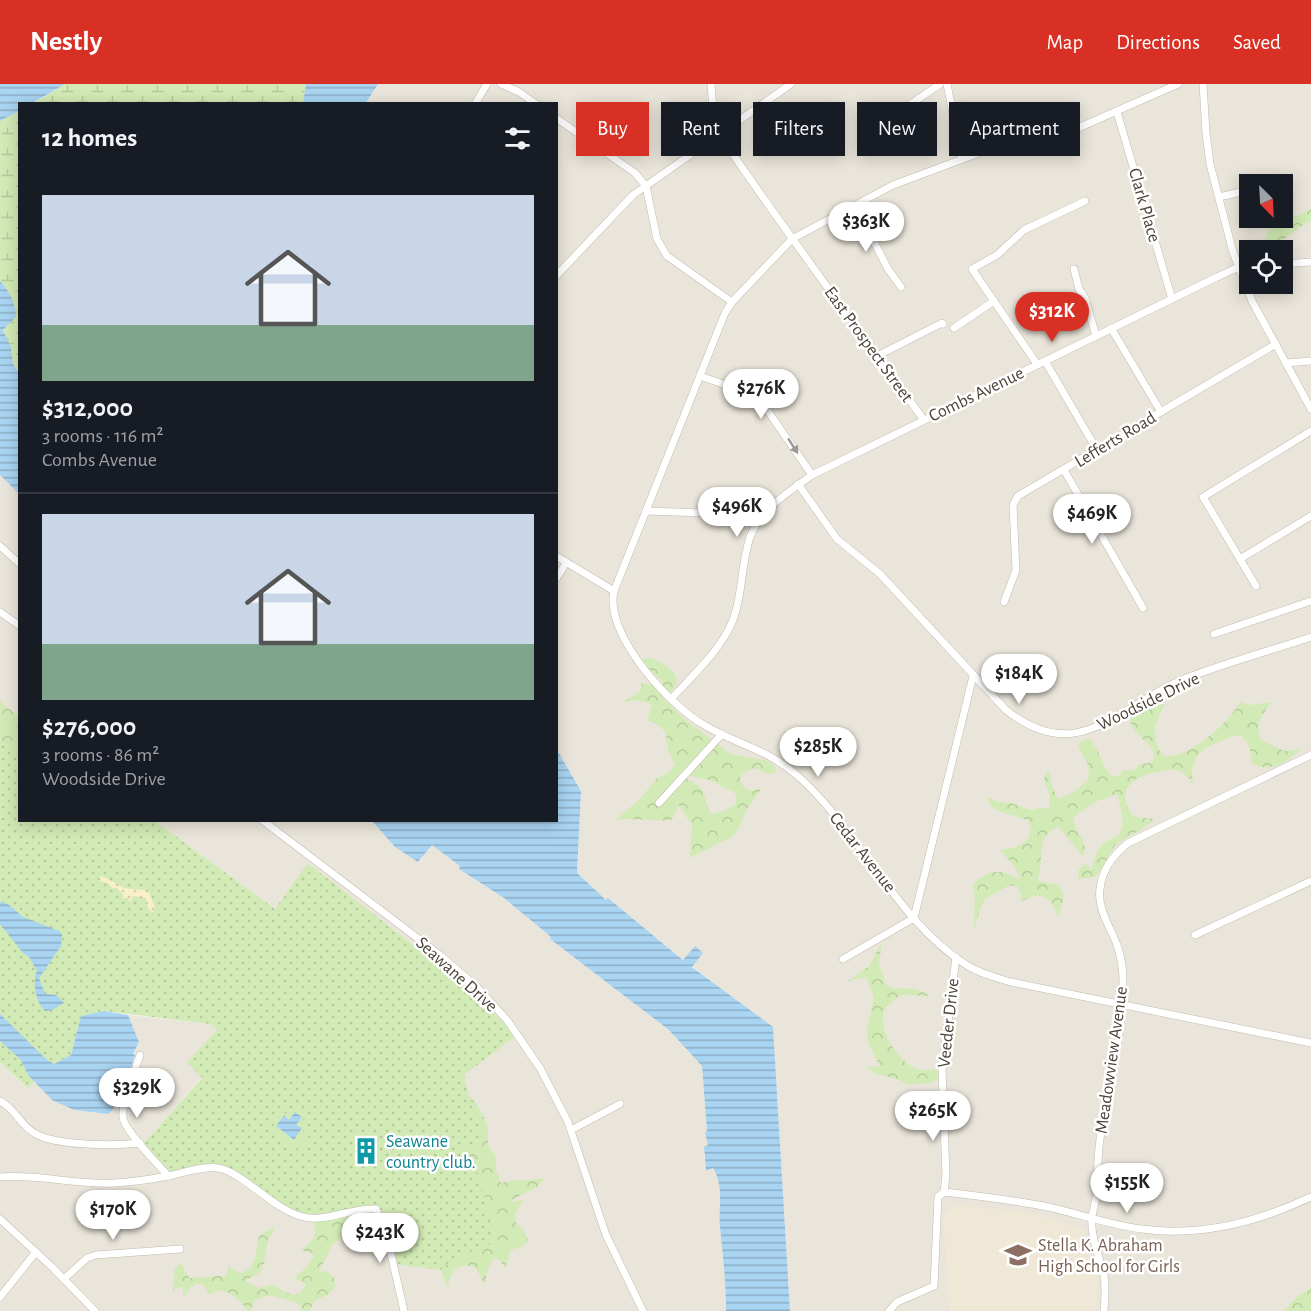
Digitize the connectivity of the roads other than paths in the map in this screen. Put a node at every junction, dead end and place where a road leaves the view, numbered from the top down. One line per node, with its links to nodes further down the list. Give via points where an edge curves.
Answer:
1 (487, 84): 9 (street)
2 (501, 84): 10 (street)
3 (711, 84): 11 (street)
4 (791, 84): 15 (street)
5 (940, 84): 12 (street)
6 (947, 84): 18 (street)
7 (1178, 84): 13 (street, Cedar Avenue)
8 (1203, 84): 21 (street, via 1207,143)
9 (476, 102)
10 (533, 102)
11 (712, 102)
12 (914, 102)
13 (1117, 112): 18 (street, Cedar Avenue, via 1078,128 1004,144); 32 (street, Clark Place)
14 (558, 119): 19 (street, via 627,166)
15 (741, 119)
16 (688, 156): 19 (street)
17 (734, 156): 24 (street, East Prospect Street)
18 (962, 159): 23 (street, Cedar Avenue, via 892,185)
19 (646, 186): 29 (street); 34 (street, via 657,238 667,256)
20 (1239, 192): 21 (street)
21 (1219, 196): 27 (street)
22 (1084, 201): 33 (street, via 1024,230 997,255 972,269)
23 (855, 205): 24 (street, Cedar Avenue); 30 (street)
24 (792, 239): 34 (street, Cedar Avenue); 40 (street, East Prospect Street)
25 (1311, 262): 26 (street)
26 (1293, 263)
27 (1239, 267): 32 (street, Combs Avenue)
28 (1074, 269): 38 (street)
29 (558, 274)
30 (901, 287)
31 (1249, 294): 39 (street)
32 (1172, 299): 37 (street, Combs Avenue)
33 (994, 301): 36 (street); 43 (street)
34 (732, 302): 45 (street, Cedar Avenue)
35 (944, 324): 40 (street)
36 (954, 328)
37 (1112, 328): 38 (street, Combs Avenue); 47 (street)
38 (1096, 336): 41 (street, Combs Avenue)
39 (1276, 345): 44 (street); 47 (street, Lefferts Road)
40 (877, 356): 48 (street, East Prospect Street)
41 (1045, 361): 43 (street, Combs Avenue); 50 (street)
42 (1311, 361): 44 (street)
43 (1037, 363): 48 (street, Combs Avenue)
44 (1286, 363): 46 (street)
45 (700, 376): 52 (street, one-way to 52, via 761,401); 54 (street, Cedar Avenue)
46 (1311, 409)
47 (1161, 412): 50 (street, Lefferts Road)
48 (924, 420): 52 (street, Combs Avenue)
49 (1311, 431): 59 (street, via 1203,497)
50 (1097, 450): 51 (street, Lefferts Road)
51 (1064, 470): 66 (street, Lefferts Road, via 1014,501 1016,570); 67 (street)
52 (812, 474): 53 (street, Combs Avenue)
53 (798, 484): 55 (street, Combs Avenue); 72 (street, Woodside Drive, via 837,539 879,573)
54 (646, 511): 55 (street); 64 (street, Cedar Avenue)
55 (761, 515): 73 (street, via 747,545 740,596 732,621 712,653)
56 (1311, 516): 59 (street)
57 (0, 546): 60 (street)
58 (558, 557): 61 (street)
59 (1240, 559): 63 (street)
60 (18, 562)
61 (566, 563): 62 (street); 64 (street)
62 (558, 576)
63 (1256, 586)
64 (614, 591): 73 (street, Cedar Avenue, via 615,614 625,640 646,673)
65 (1311, 601): 70 (street)
66 (1004, 602)
67 (1143, 608)
68 (0, 612): 69 (street)
69 (18, 625)
70 (1214, 634)
71 (1311, 638): 72 (street, Woodside Drive, via 1183,680 1112,721 1080,732 1056,733 1025,724)
72 (973, 676): 79 (street)
73 (672, 699): 74 (street, Cedar Avenue, via 702,724)
74 (722, 734): 76 (street); 79 (street, Cedar Avenue, via 766,753 800,777 835,815)
75 (1311, 755): 83 (street, Meadowview Avenue, via 1145,833 1109,862 1100,895 1102,911 1121,959)
76 (659, 803)
77 (265, 822): 88 (street, Seawane Drive, via 477,987 530,1050)
78 (1311, 881): 80 (street)
79 (914, 918): 81 (street, Cedar Avenue, via 937,944); 82 (street)
80 (1195, 935)
81 (956, 957): 83 (street, Cedar Avenue, via 996,978); 92 (street, Veeder Drive, via 942,1070)
82 (843, 959)
83 (1121, 1004): 84 (street, Cedar Avenue); 94 (street, Meadowview Avenue)
84 (1311, 1043)
85 (140, 1055): 89 (street, via 123,1116)
86 (0, 1101): 89 (street, via 36,1135 93,1144)
87 (620, 1104): 88 (street)
88 (571, 1130): 102 (street, Seawane Drive, via 606,1235)
89 (140, 1143): 90 (street)
90 (168, 1176): 91 (street, via 105,1183); 101 (street, via 219,1168 286,1211 307,1218 376,1209 383,1222)
91 (0, 1177)
92 (944, 1192): 94 (street, via 1026,1203); 103 (street, Veeder Drive, via 938,1197 934,1287 897,1302)
93 (1311, 1197): 94 (street, via 1262,1218 1199,1231 1143,1229)
94 (1092, 1218): 104 (street, Meadowview Avenue, via 1104,1276)
95 (0, 1219): 97 (street)
96 (180, 1249): 98 (street, via 96,1255)
97 (36, 1252): 98 (street); 99 (street)
98 (64, 1279): 100 (street)
99 (0, 1297)
100 (95, 1311)
101 (404, 1311)
102 (643, 1311)
103 (889, 1311)
104 (1104, 1311)

